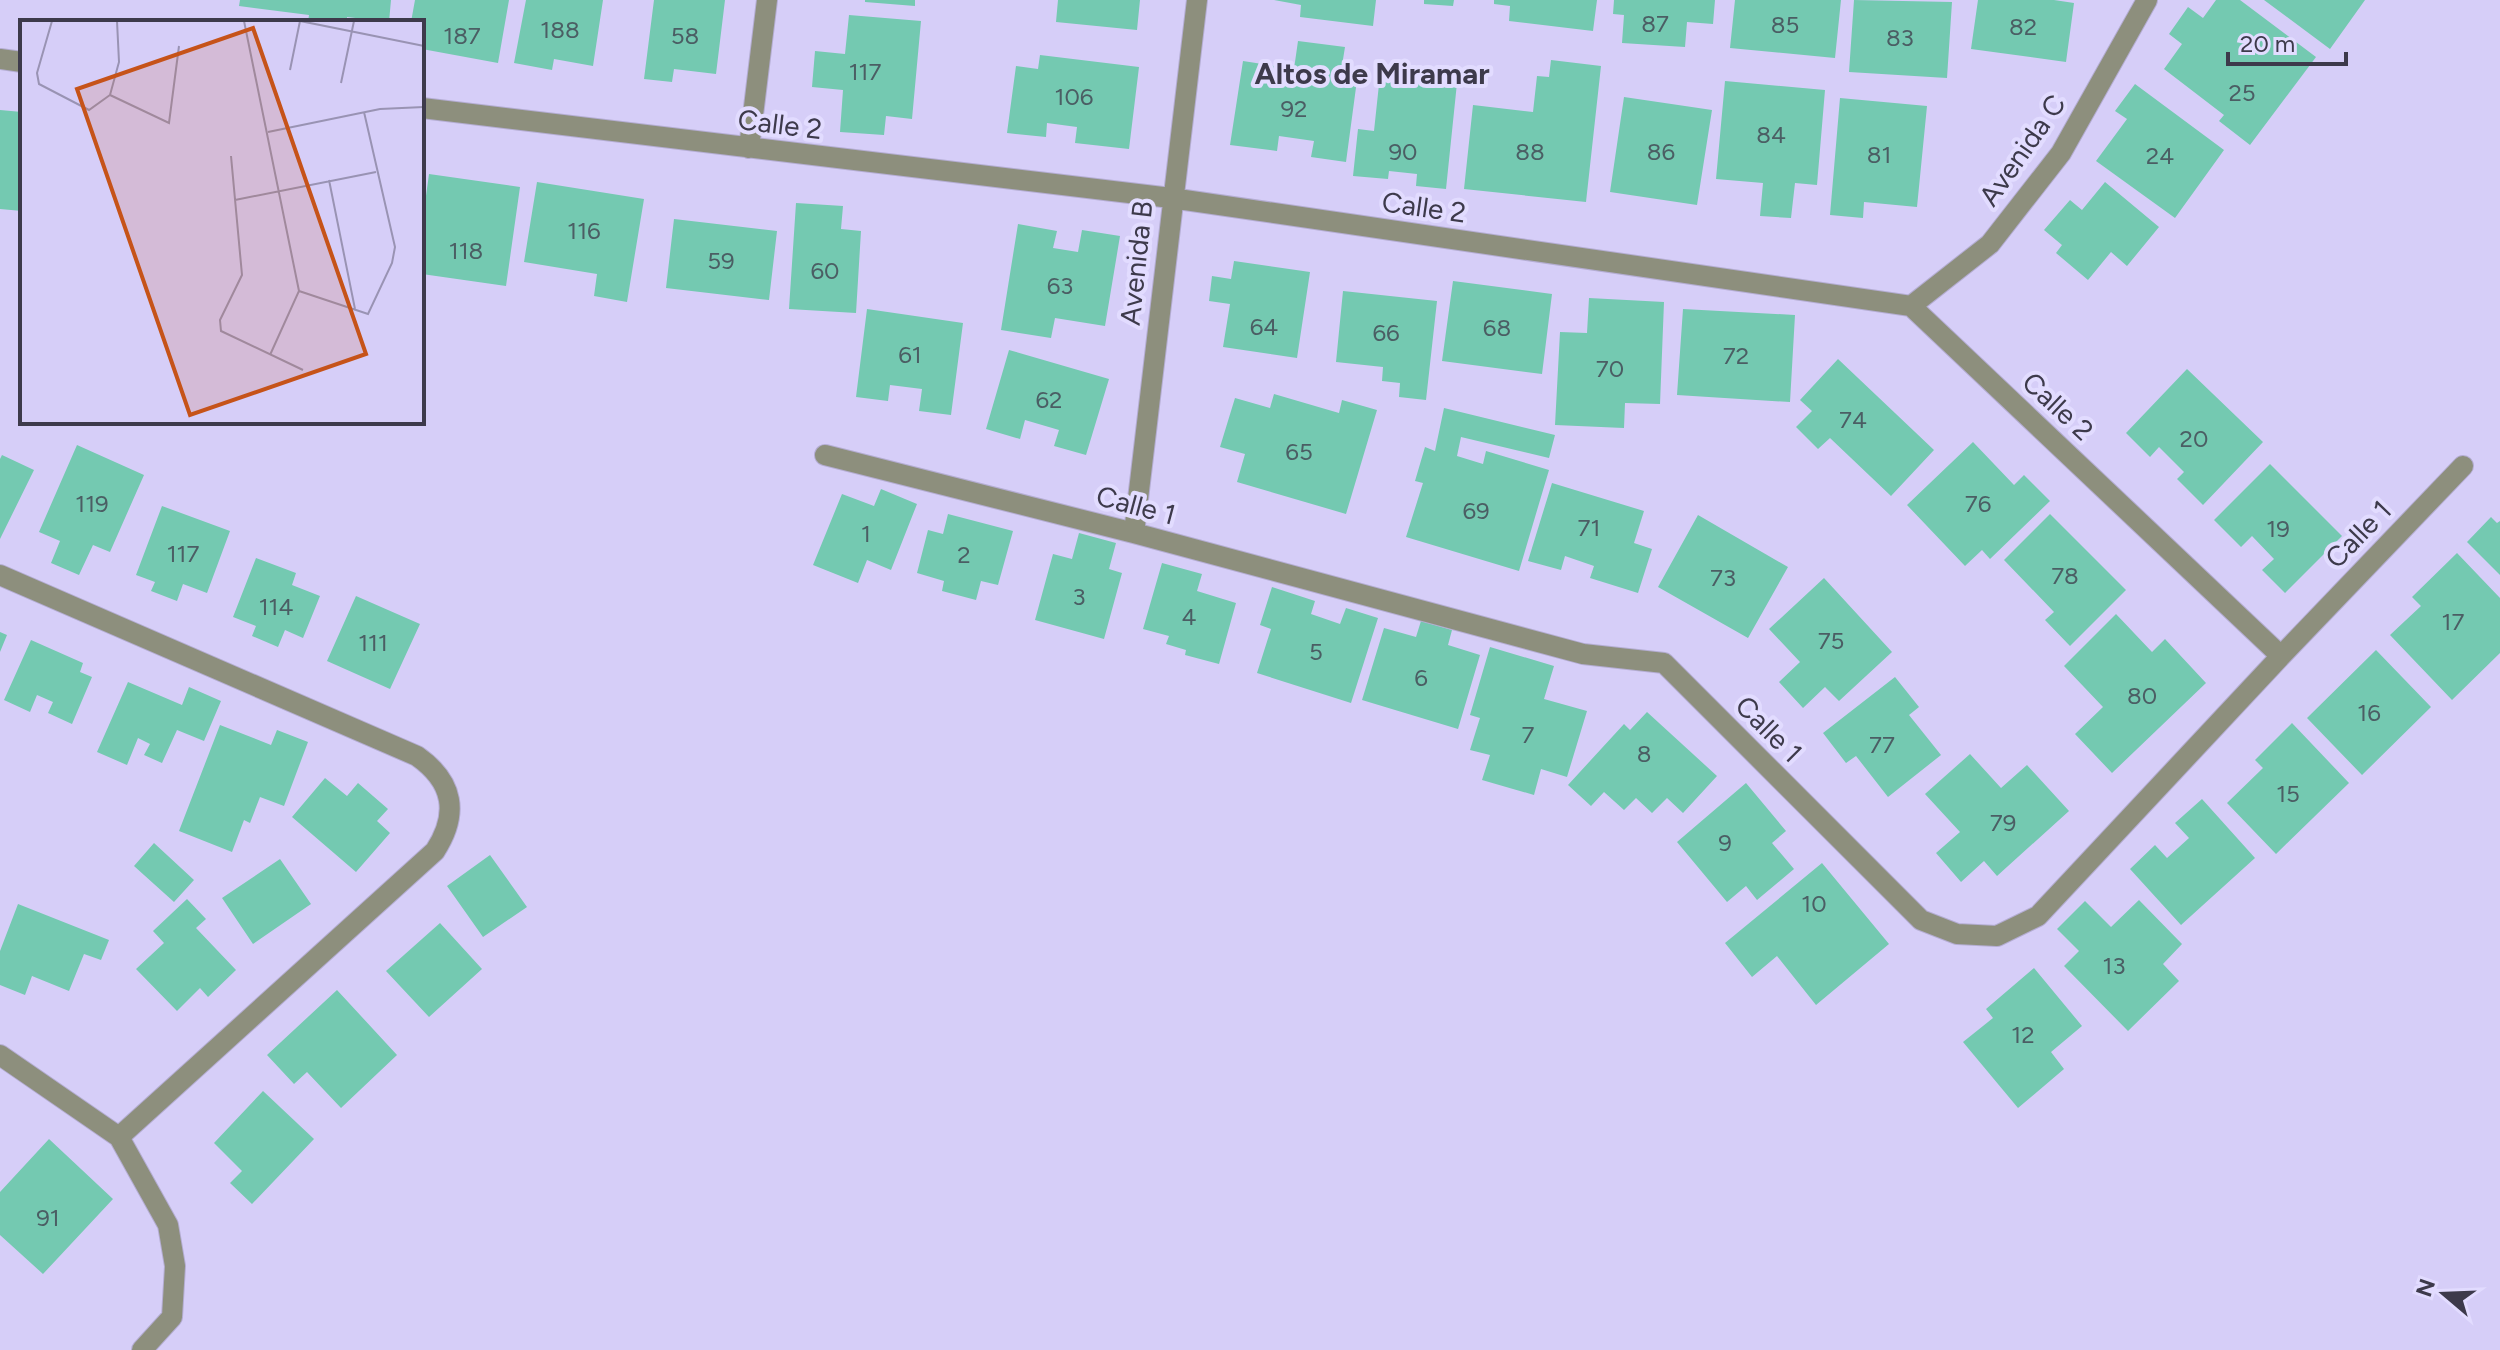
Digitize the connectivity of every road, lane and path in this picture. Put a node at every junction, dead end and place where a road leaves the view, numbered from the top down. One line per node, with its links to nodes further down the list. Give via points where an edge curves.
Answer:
1 (767, 0): 7 (street)
2 (1197, 0): 8 (street, Avenida B)
3 (2147, 0): 9 (street, Avenida C, via 2052,164 1990,244)
4 (0, 59): 5 (street)
5 (20, 62)
6 (424, 108): 7 (street, Calle 2)
7 (749, 148): 8 (street, Calle 2)
8 (1171, 198): 9 (street, Calle 2); 12 (street, Avenida B)
9 (1911, 306): 14 (street, Calle 2)
10 (825, 455): 12 (street, Calle 1)
11 (2463, 466): 14 (street, Calle 1)
12 (1134, 533): 14 (street, Calle 1, via 1583,654 1664,663 1921,920 1957,934 1997,936 2038,916)
13 (0, 575): 16 (street, via 417,756 432,767 450,799 448,827 435,851)
14 (2281, 656)
15 (0, 1055): 16 (street)
16 (119, 1137): 17 (street, via 168,1225 175,1266 172,1317)
17 (142, 1350)

